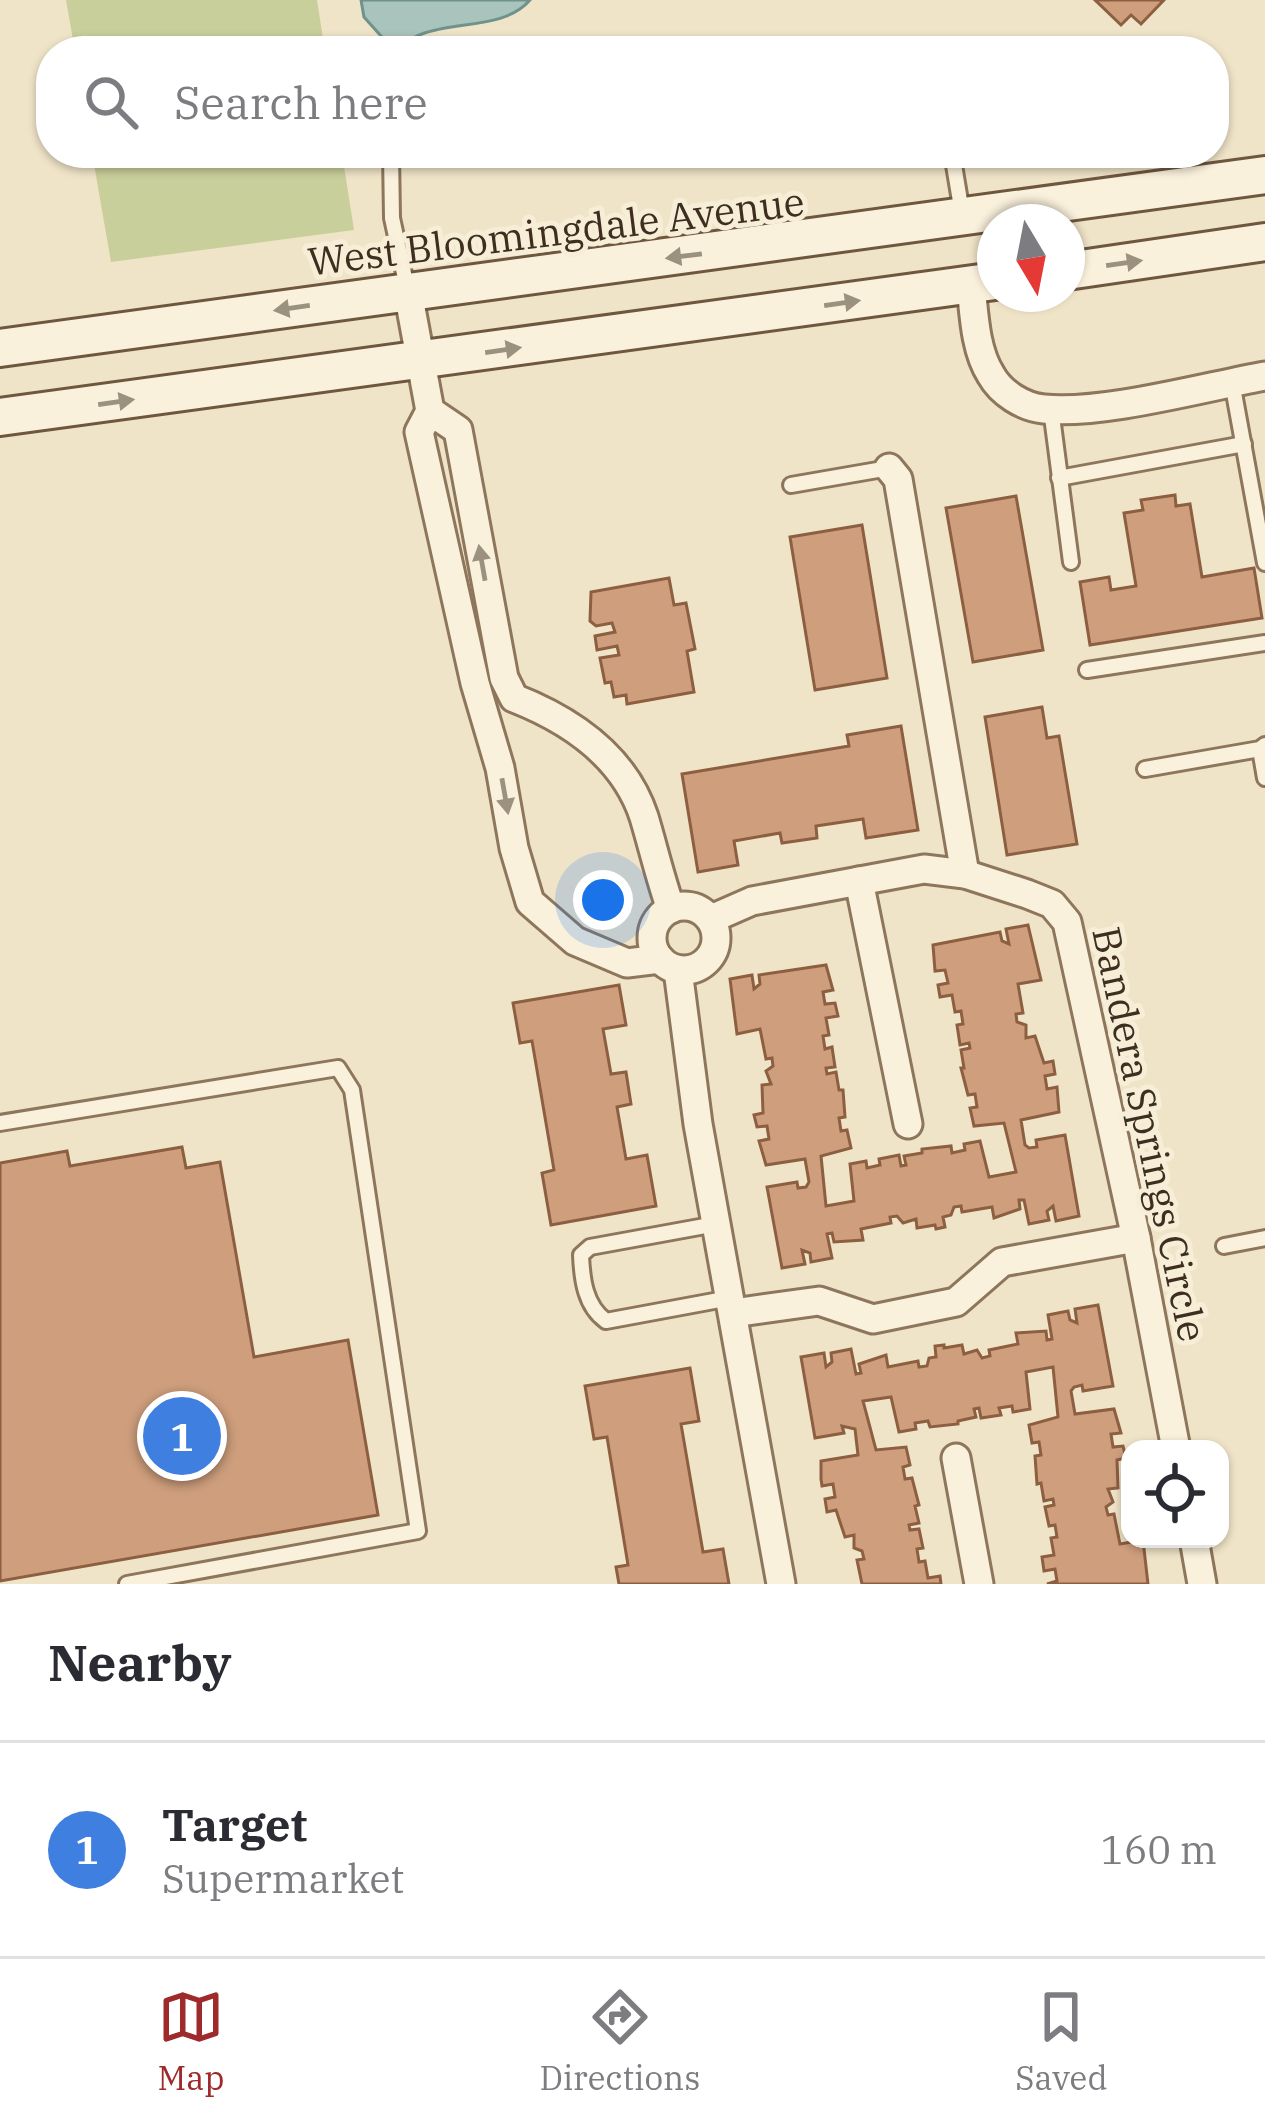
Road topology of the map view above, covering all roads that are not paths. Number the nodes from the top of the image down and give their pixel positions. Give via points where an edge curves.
1 (391, 168) edge
2 (954, 168) edge
3 (1265, 176) edge
4 (963, 219) junction
5 (1265, 242) edge
6 (1085, 268) edge
7 (977, 284) edge
8 (408, 292) junction
9 (980, 312) edge
10 (0, 348) edge
11 (421, 361) junction
12 (1265, 376) edge
13 (1232, 382) junction
14 (1051, 409) junction
15 (430, 411) junction
16 (0, 417) edge
17 (1244, 444) junction
18 (889, 468) joint
19 (1059, 478) junction
20 (790, 485) dead end
21 (1071, 562) dead end
22 (1265, 563) edge
23 (1265, 643) edge
24 (1087, 670) dead end
25 (1263, 747) edge
26 (1145, 769) dead end
27 (1265, 778) edge
28 (965, 874) junction
29 (859, 881) junction
30 (671, 908) junction
31 (711, 920) junction
32 (669, 965) junction
33 (0, 1123) edge
34 (908, 1124) dead end
35 (716, 1224) junction
36 (1136, 1238) junction
37 (1265, 1238) edge
38 (1223, 1246) dead end
39 (731, 1306) junction
40 (1175, 1440) edge
41 (956, 1458) dead end
42 (1196, 1548) edge
43 (127, 1584) edge
44 (781, 1584) edge
45 (979, 1584) edge
46 (1202, 1584) edge

1 - 8 lane
2 - 4 lane
3 - 4 main road, West Bloomingdale Avenue
4 -> 8 main road, West Bloomingdale Avenue
6 -> 5 main road
11 -> 7 main road
8 -> 10 main road, West Bloomingdale Avenue
8 - 11 street
9 - 14 street via 989,374 1021,402
11 - 15 street
16 -> 11 main road
12 - 13 street
13 - 14 street
13 - 17 lane
14 - 19 lane
30 -> 15 street via 643,813 616,764 544,710 514,698 504,678 458,430
15 -> 32 street via 419,431 530,902 575,941 627,963
17 - 19 lane
17 - 22 lane
18 - 20 lane
18 - 28 street via 898,479
19 - 21 lane
23 - 24 lane
25 - 26 lane
25 - 27 lane
28 - 29 street, Bandera Springs Circle via 924,869
28 - 36 street, Bandera Springs Circle via 1052,904 1067,922
29 - 31 street, Bandera Springs Circle via 752,901
29 - 34 street
30 - 31 street via 694,907
30 - 32 street via 652,940
31 - 32 street via 714,951 699,967
32 - 35 street
33 - 43 lane via 338,1068 352,1090 418,1531
35 - 39 street
35 - 39 lane via 590,1247 581,1255 582,1273 590,1305 606,1321
36 - 39 street via 1002,1262 956,1302 873,1319 819,1300
36 - 40 street, Bandera Springs Circle
37 - 38 lane
39 - 44 street
41 - 45 street
42 - 46 street

